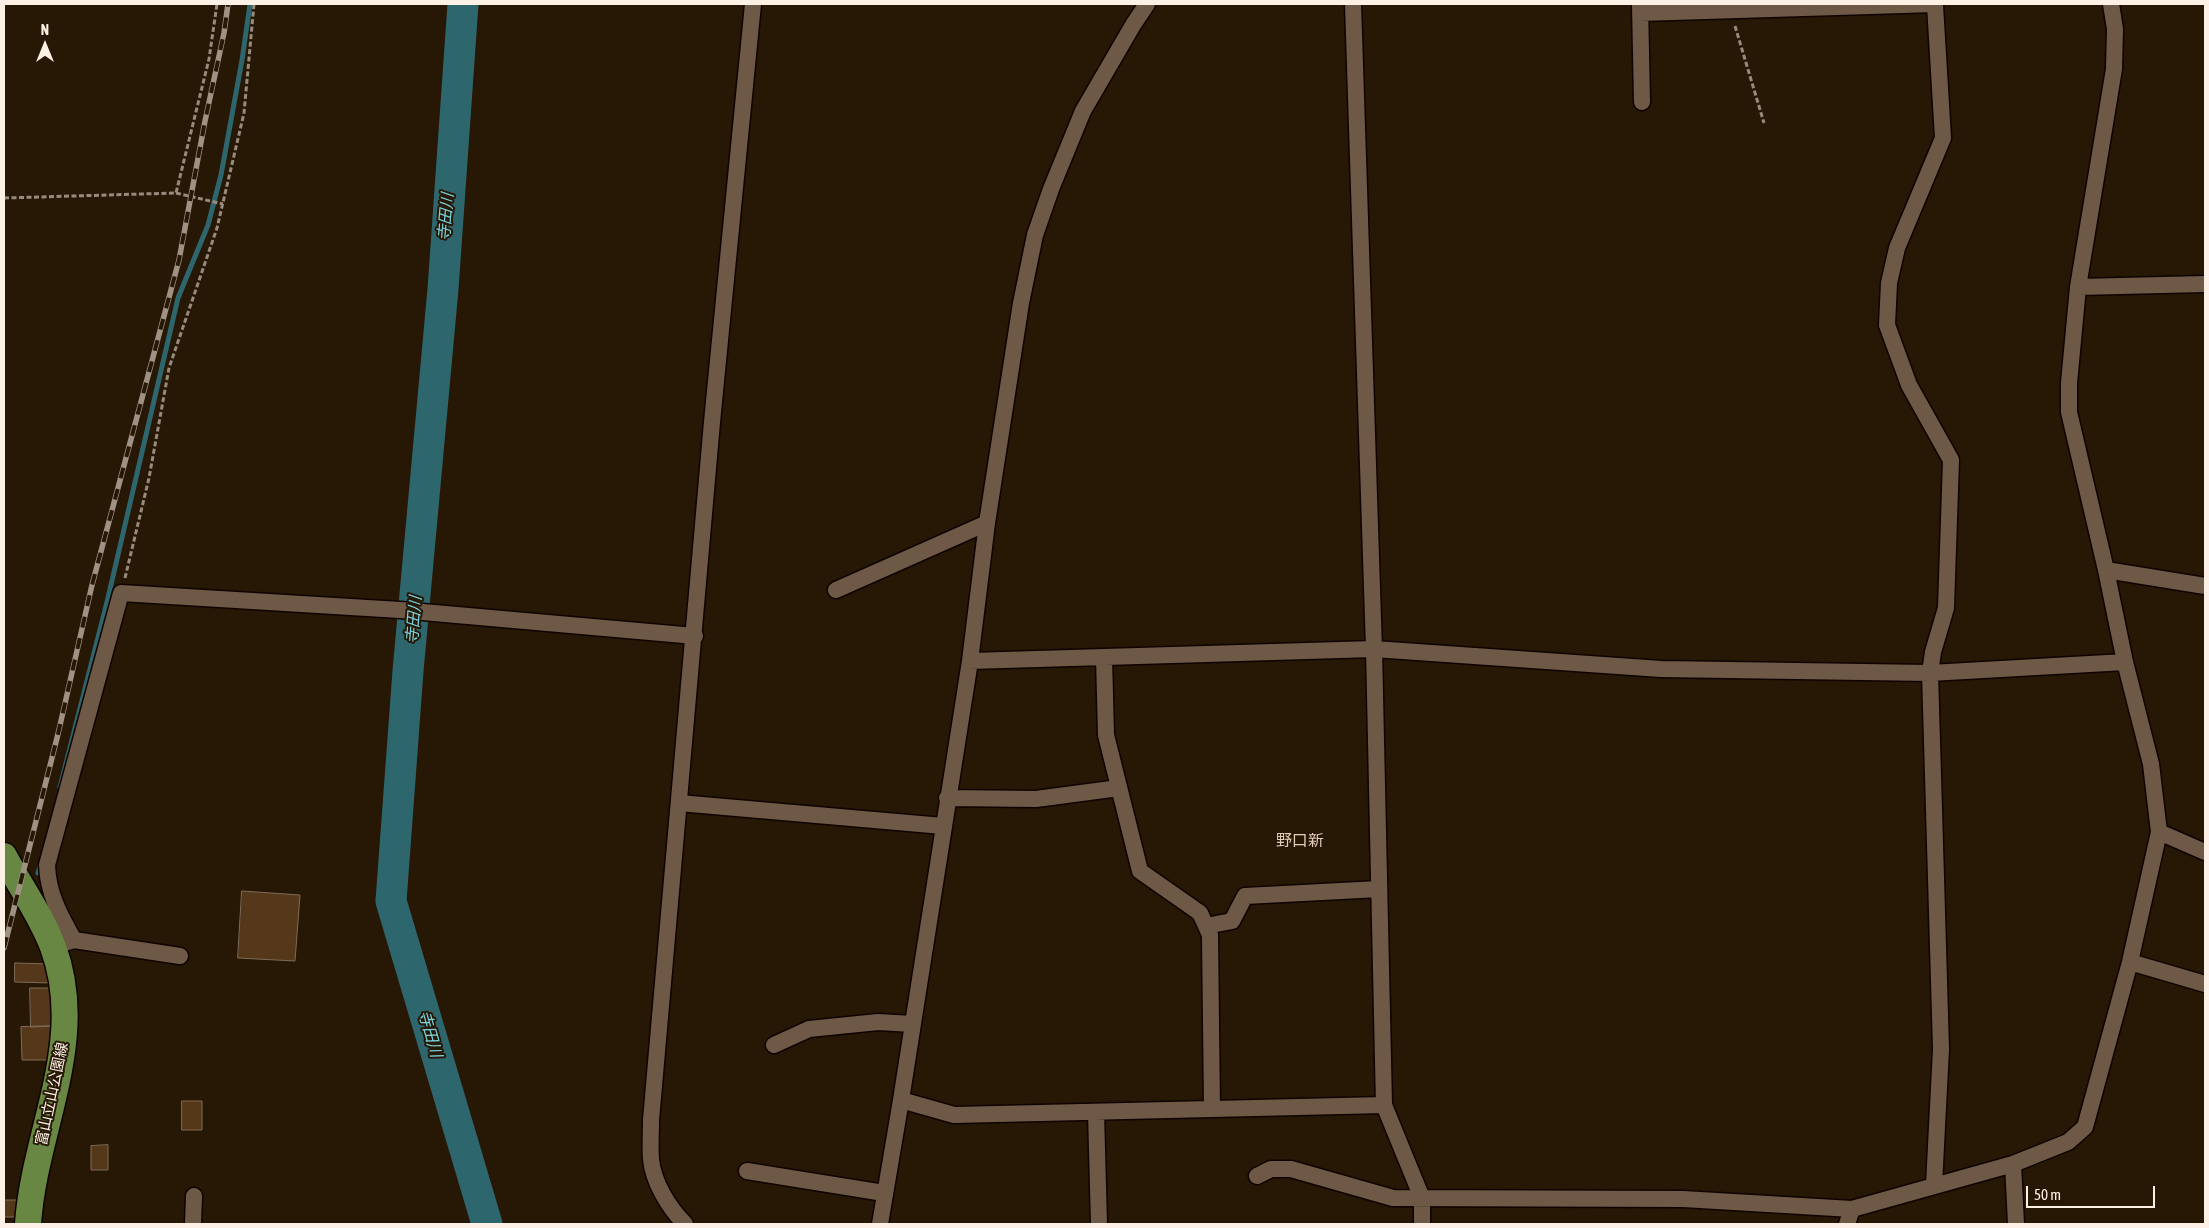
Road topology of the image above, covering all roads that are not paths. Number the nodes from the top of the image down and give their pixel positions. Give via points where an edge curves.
1 (753, 4) edge
2 (1147, 4) edge
3 (1353, 4) edge
4 (1935, 4) edge
5 (2112, 4) edge
6 (1640, 8) edge
7 (1642, 102) dead end
8 (2205, 284) edge
9 (2078, 287) junction
10 (987, 524) junction
11 (2106, 570) junction
12 (2205, 586) edge
13 (836, 590) dead end
14 (695, 636) junction
15 (1374, 648) junction
16 (1104, 657) junction
17 (970, 661) junction
18 (2125, 662) junction
19 (1930, 673) junction
20 (1119, 788) junction
21 (947, 798) junction
22 (679, 803) junction
23 (943, 826) junction
24 (2159, 832) junction
25 (2205, 852) edge
26 (4, 856) edge
27 (11, 881) edge
28 (1379, 889) junction
29 (1206, 926) junction
30 (64, 943) junction
31 (180, 956) dead end
32 (2130, 962) junction
33 (2205, 984) edge
34 (913, 1024) junction
35 (774, 1045) dead end
36 (901, 1100) junction
37 (1384, 1105) junction
38 (1212, 1108) junction
39 (1096, 1112) junction
40 (2013, 1164) junction
41 (747, 1171) dead end
42 (1257, 1176) dead end
43 (1934, 1185) junction
44 (884, 1193) junction
45 (194, 1196) dead end
46 (1422, 1198) junction
47 (1850, 1217) edge
48 (28, 1224) edge
49 (193, 1224) edge
50 (685, 1224) edge
51 (880, 1224) edge
52 (1099, 1224) edge
53 (1422, 1224) edge
54 (2016, 1224) edge

1 - 14 street via 712,422
2 - 10 street via 1083,111 1035,235 1021,303
3 - 15 street
4 - 6 street via 1731,11
4 - 19 street via 1944,138 1897,248 1889,283 1886,326 1909,385 1951,460 1946,608
5 - 9 street via 2114,69
6 - 7 street
8 - 9 street
9 - 11 street via 2069,412
10 - 13 street
10 - 17 street
11 - 12 street
11 - 18 street
14 - 22 street
14 - 30 street via 400,610 121,593 47,865 48,884
15 - 16 street
15 - 19 street via 1661,669
15 - 28 street
16 - 17 street
16 - 20 street via 1106,735
17 - 21 street
18 - 19 street
18 - 24 street via 2151,764
19 - 43 street via 1941,1049
20 - 21 street via 1036,799
20 - 29 street via 1140,871 1200,913
21 - 23 street
22 - 23 street
22 - 50 street via 652,1110 651,1159 654,1175 675,1214
23 - 34 street
24 - 25 street
24 - 32 street
26 - 27 main road, 富山立山公園線
27 - 30 main road, 富山立山公園線
28 - 29 street via 1245,896 1232,921
28 - 37 street
29 - 38 street via 1210,935
30 - 31 street
30 - 48 main road, 富山立山公園線 via 65,1041 36,1169
32 - 33 street
32 - 40 street via 2085,1127 2068,1142
34 - 35 street via 878,1022 809,1029
34 - 36 street
36 - 39 street via 954,1115
36 - 44 street
37 - 38 street
37 - 46 street
38 - 39 street
39 - 52 street
40 - 43 street
40 - 54 street
41 - 44 street
42 - 46 street via 1271,1169 1291,1169 1393,1198
43 - 47 street
44 - 51 street
45 - 49 street
46 - 47 street via 1683,1200
46 - 53 street

